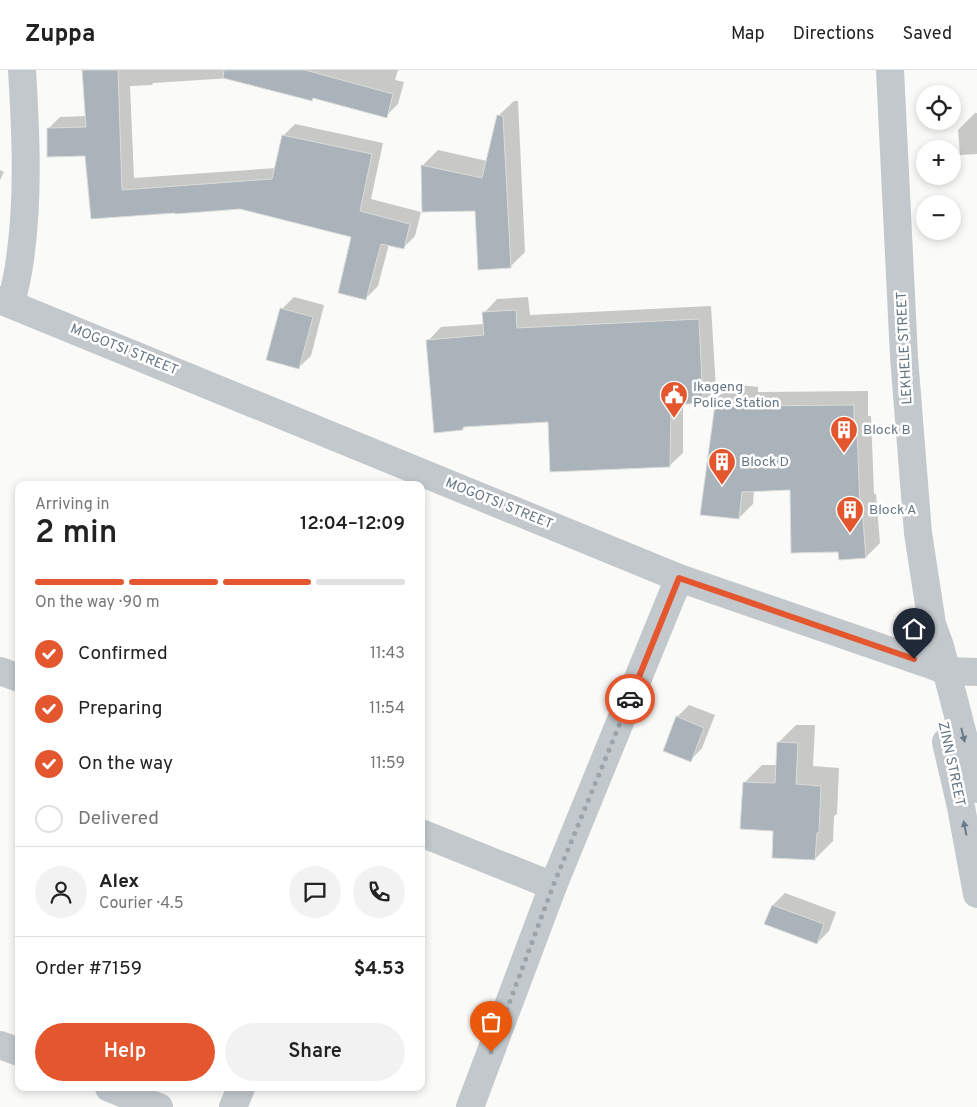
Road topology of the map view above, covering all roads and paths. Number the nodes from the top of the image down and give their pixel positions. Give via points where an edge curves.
1 (22, 70) edge
2 (890, 70) edge
3 (5, 302) edge
4 (679, 578) junction
5 (939, 668) junction
6 (0, 671) edge
7 (977, 672) edge
8 (15, 677) edge
9 (977, 789) edge
10 (425, 835) edge
11 (553, 886) junction
12 (977, 894) edge
13 (0, 1045) edge
14 (15, 1051) edge
15 (117, 1091) edge
16 (240, 1091) edge
17 (159, 1107) edge
18 (233, 1107) edge
19 (470, 1107) edge

1 - 3 street via 26,129 24,222 19,267
2 - 5 street, LEKHELE STREET via 904,357 917,524 932,624 930,645
3 - 4 street, MOGOTSI STREET
4 - 5 street, MOGOTSI STREET
4 - 11 street
5 - 7 street, MOGOTSI STREET
5 -> 9 street, ZINN STREET
12 -> 5 street, ZINN STREET via 942,721
6 - 8 street
10 - 11 street
11 - 19 street
13 - 14 street
15 - 17 street
16 - 18 street

